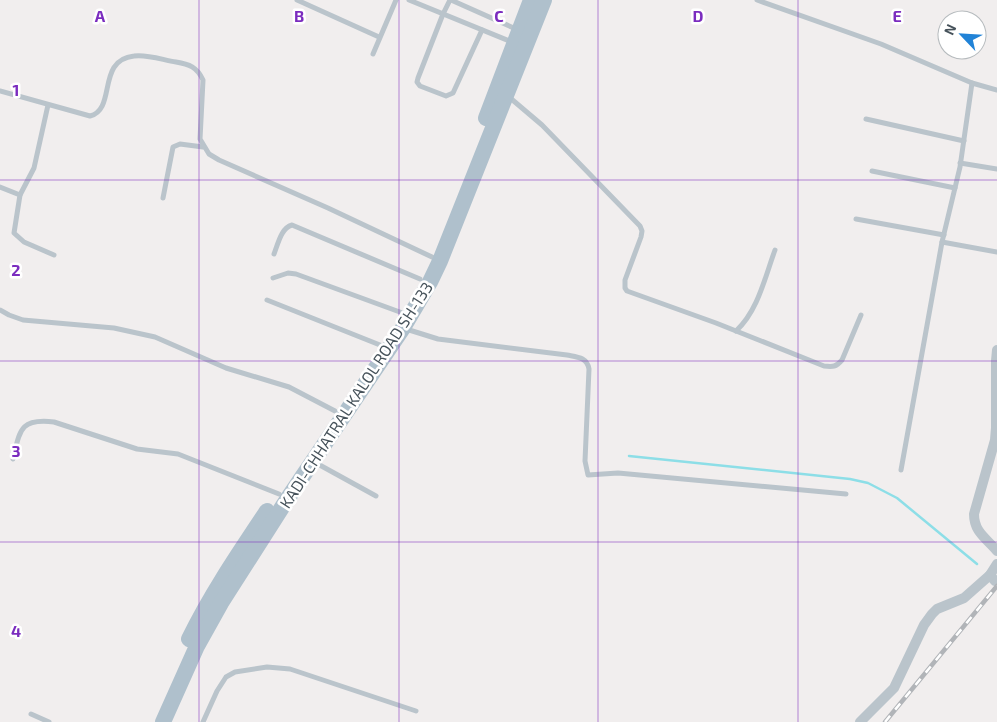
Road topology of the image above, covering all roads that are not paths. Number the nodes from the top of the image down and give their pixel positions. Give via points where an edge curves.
1 (297, 0) edge
2 (396, 0) edge
3 (409, 0) edge
4 (450, 0) edge
5 (531, 0) edge
6 (544, 0) edge
7 (757, 0) edge
8 (443, 14) junction
9 (482, 30) junction
10 (380, 37) junction
11 (517, 37) junction
12 (373, 54) dead end
13 (972, 83) junction
14 (997, 90) edge
15 (0, 91) edge
16 (507, 96) junction
17 (48, 105) junction
18 (866, 119) dead end
19 (964, 141) junction
20 (203, 147) junction
21 (960, 163) junction
22 (997, 169) edge
23 (872, 171) dead end
24 (0, 187) edge
25 (955, 188) junction
26 (20, 195) junction
27 (163, 198) dead end
28 (856, 219) dead end
29 (944, 235) junction
30 (942, 242) junction
31 (775, 250) dead end
32 (997, 252) edge
33 (274, 254) dead end
34 (54, 255) dead end
35 (432, 257) junction
36 (273, 278) dead end
37 (420, 279) junction
38 (267, 300) dead end
39 (0, 310) edge
40 (861, 314) dead end
41 (405, 319) junction
42 (736, 331) junction
43 (380, 345) junction
44 (997, 350) edge
45 (335, 411) junction
46 (13, 459) dead end
47 (313, 461) junction
48 (900, 470) dead end
49 (279, 494) junction
50 (846, 494) dead end
51 (376, 496) dead end
52 (997, 550) edge
53 (997, 564) edge
54 (416, 712) dead end
55 (31, 714) dead end
56 (50, 722) edge
57 (154, 722) edge
58 (163, 722) edge
59 (203, 722) edge
60 (860, 722) edge

1 - 10 lane
2 - 10 lane
3 - 8 lane
4 - 8 lane
4 - 11 lane
5 - 11 main road, KADI-CHHATRAL KALOL ROAD SH-133
6 - 16 main road, KADI-CHHATRAL KALOL ROAD SH-133
7 - 13 lane via 881,44
8 - 9 lane
8 - 9 lane via 418,78 420,86 446,96 453,93
9 - 11 lane
10 - 12 lane
11 - 35 main road, KADI-CHHATRAL KALOL ROAD SH-133
13 - 14 lane
13 - 19 lane
15 - 17 lane
16 - 41 main road, KADI-CHHATRAL KALOL ROAD SH-133 via 440,261
16 - 42 lane via 542,125 640,226 641,237 625,280 627,291
17 - 20 lane via 82,115 95,115 103,105 113,68 127,57 136,55 186,64 194,67 203,80 200,138
17 - 26 lane via 34,168
18 - 19 lane
19 - 21 lane
20 - 27 lane via 180,144 173,147
20 - 35 lane via 218,160
21 - 22 lane
21 - 25 lane
23 - 25 lane
24 - 26 lane
25 - 29 lane
26 - 34 lane via 14,233 24,242
28 - 29 lane
29 - 30 lane
30 - 32 lane
30 - 48 lane
31 - 42 lane via 750,314
33 - 37 lane via 283,231 292,225
35 - 37 main road, KADI-CHHATRAL KALOL ROAD SH-133
36 - 41 lane via 288,272 296,274
37 - 41 main road, KADI-CHHATRAL KALOL ROAD SH-133
38 - 43 lane
39 - 45 lane via 28,321 114,328 155,337 226,368 289,387
40 - 42 lane via 842,360 833,367
41 - 43 main road, KADI-CHHATRAL KALOL ROAD SH-133
41 - 47 main road, KADI-CHHATRAL KALOL ROAD SH-133
41 - 50 lane via 438,339 584,359 589,369 585,461 588,475 618,473
43 - 45 main road, KADI-CHHATRAL KALOL ROAD SH-133
44 - 52 street via 995,440 974,514 977,530
45 - 49 main road, KADI-CHHATRAL KALOL ROAD SH-133
46 - 49 lane via 23,428 30,422 54,422 137,449 178,454
47 - 51 lane
47 - 58 main road, KADI-CHHATRAL KALOL ROAD SH-133 via 221,603 197,646
49 - 57 main road, KADI-CHHATRAL KALOL ROAD SH-133 via 203,611
53 - 60 street via 992,578 964,598 932,614 894,688
54 - 59 lane via 290,669 267,667 235,672 226,678
55 - 56 lane

